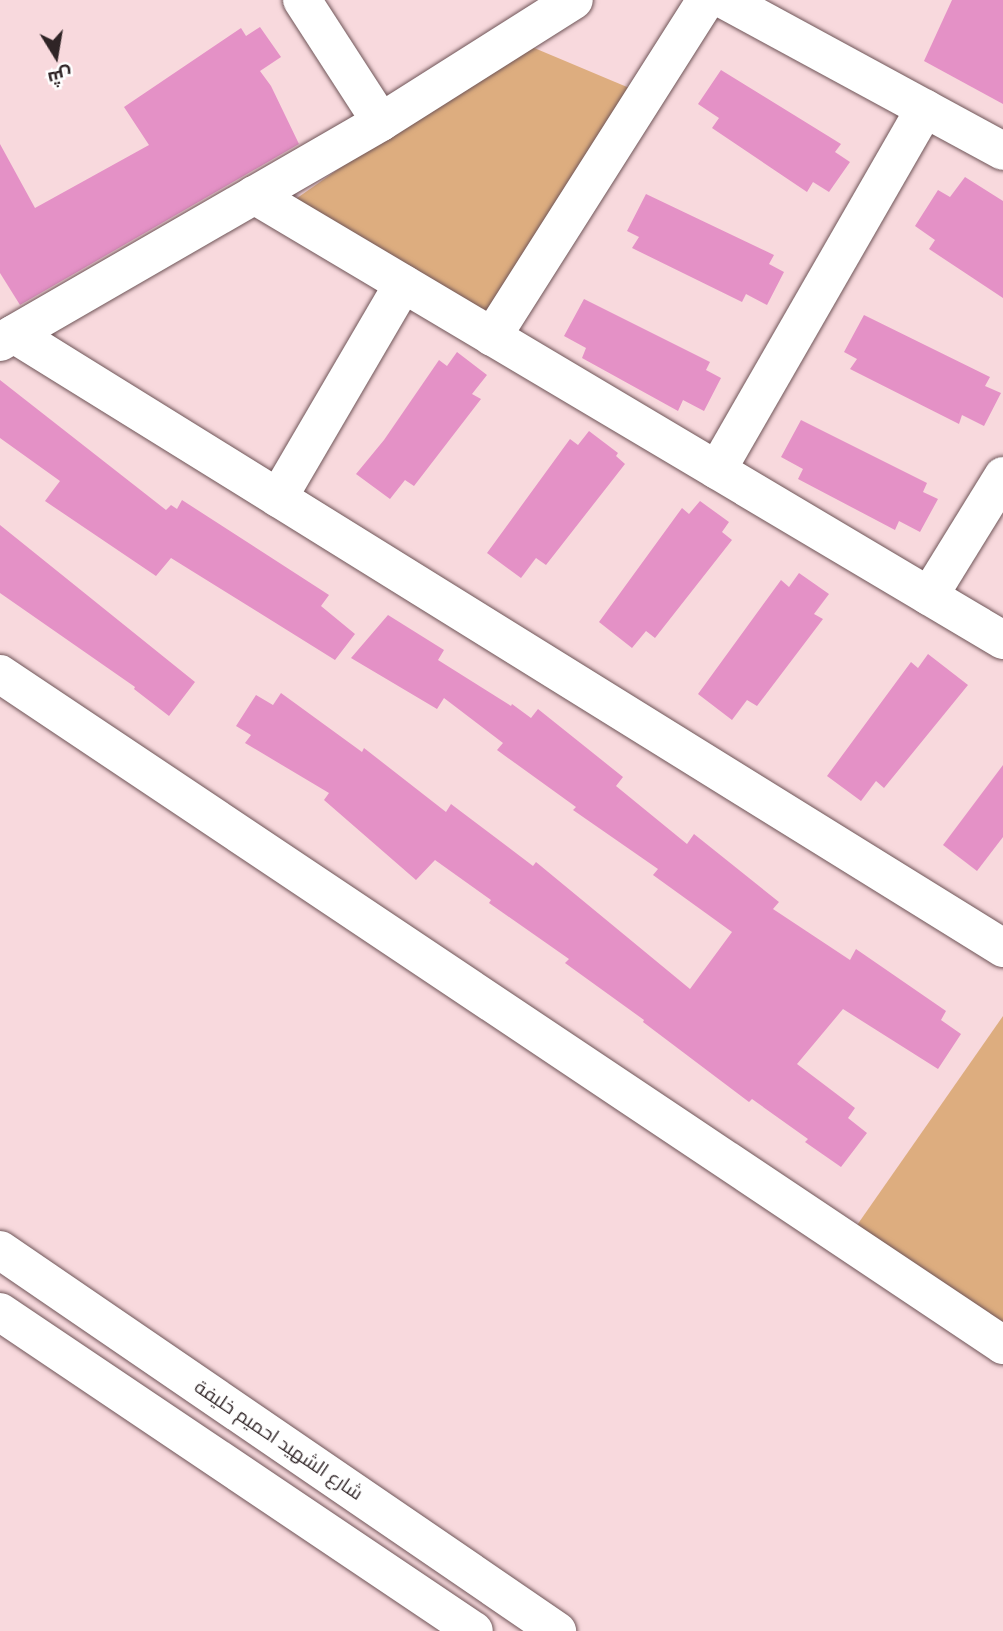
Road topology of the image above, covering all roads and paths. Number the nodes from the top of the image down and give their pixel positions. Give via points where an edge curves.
1 (302, 0) edge
2 (574, 0) edge
3 (706, 0) edge
4 (725, 0) edge
5 (925, 109) junction
6 (381, 122) junction
7 (1003, 151) edge
8 (254, 195) junction
9 (403, 284) junction
10 (492, 337) junction
11 (7, 338) edge
12 (717, 470) junction
13 (1003, 477) edge
14 (278, 498) junction
15 (929, 596) junction
16 (1003, 640) edge
17 (0, 674) edge
18 (1003, 948) edge
19 (0, 1250) edge
20 (0, 1312) edge
21 (1003, 1345) edge
22 (474, 1631) edge
23 (557, 1631) edge

1 - 6 street
2 - 6 street
3 - 10 street
4 - 5 street
5 - 7 street
5 - 12 street
6 - 8 street
8 - 9 street
8 - 11 street
9 - 10 street
9 - 14 street
10 - 12 street
11 - 14 street
12 - 15 street
13 - 15 street
14 - 18 street
15 - 16 street
17 - 21 street
19 - 23 street, شارع الشهيد احميم خليفة
20 - 22 street

